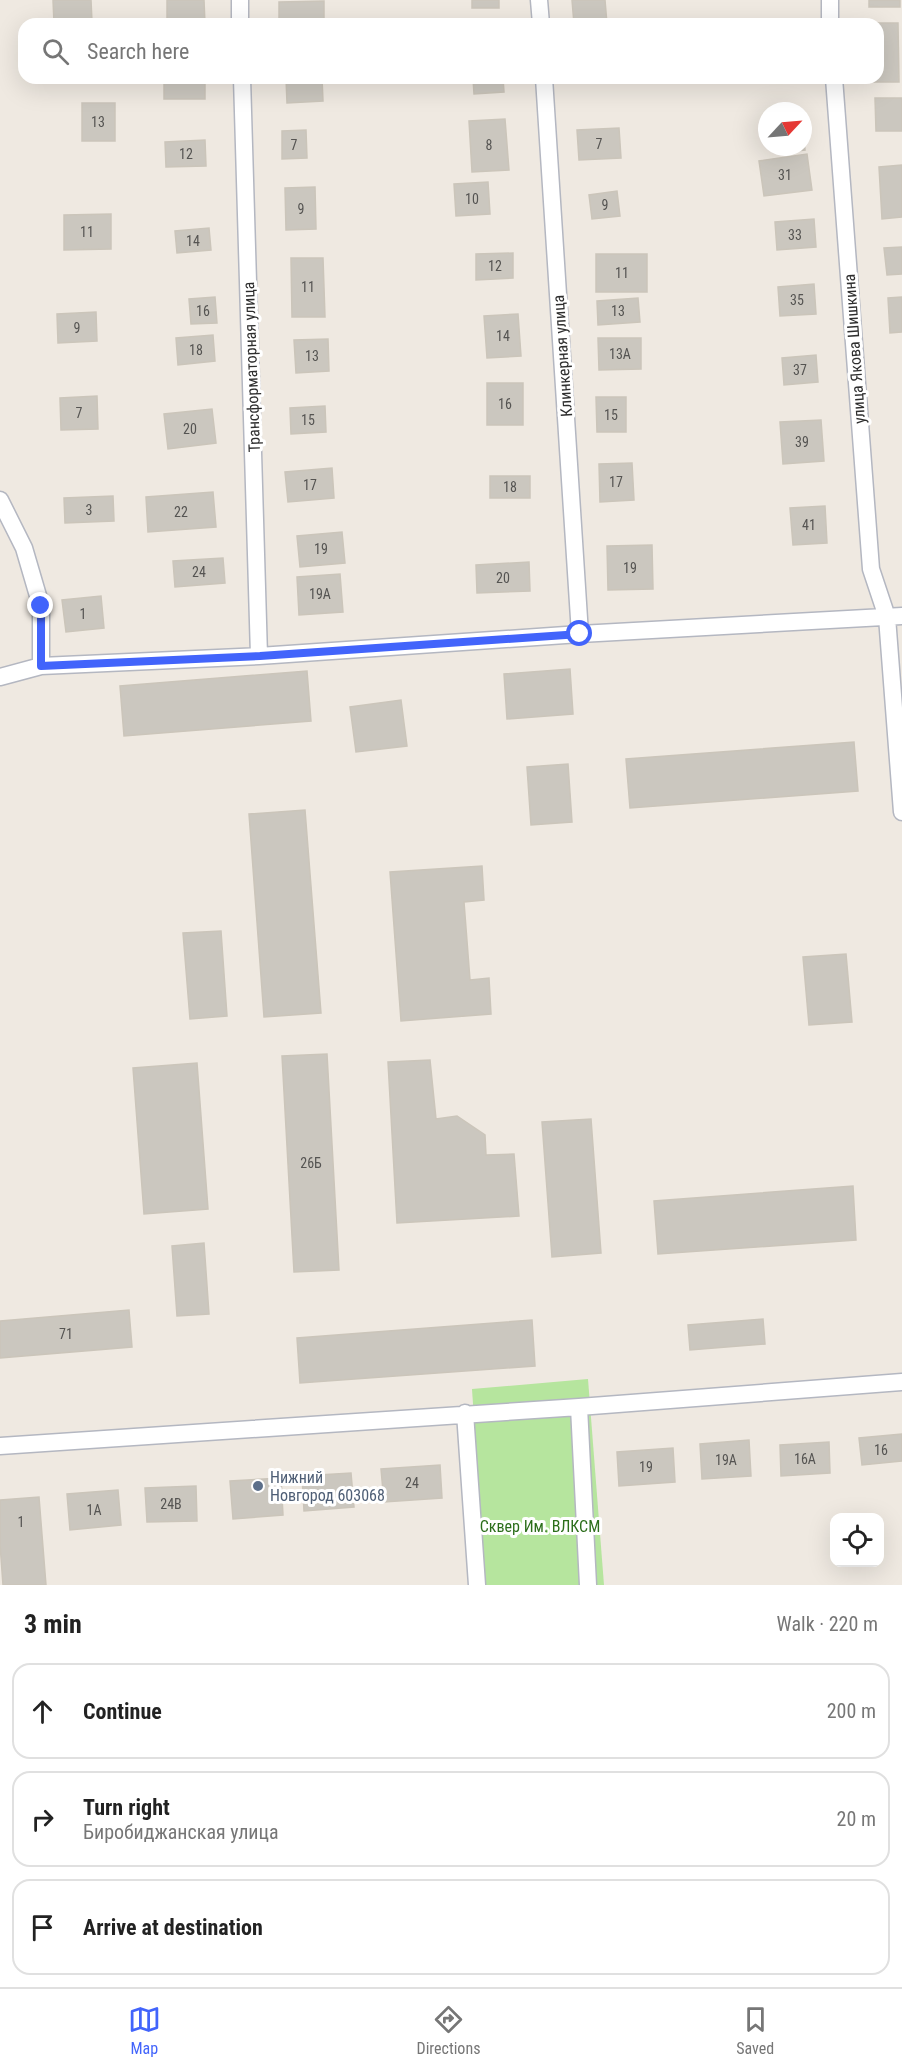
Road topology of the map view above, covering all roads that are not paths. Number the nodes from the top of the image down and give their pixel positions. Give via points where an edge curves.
1 (240, 0) edge
2 (539, 0) edge
3 (830, 0) edge
4 (240, 18) edge
5 (540, 18) edge
6 (830, 18) edge
7 (242, 84) edge
8 (544, 84) edge
9 (834, 84) edge
10 (0, 500) edge
11 (894, 616) edge
12 (580, 634) junction
13 (260, 656) junction
14 (41, 666) junction
15 (0, 677) edge
16 (902, 812) edge
17 (902, 1382) edge
18 (579, 1407) junction
19 (465, 1413) junction
20 (0, 1446) edge
21 (477, 1585) edge
22 (588, 1585) edge

1 - 4 street
2 - 5 street
3 - 6 street
7 - 13 street, Трансформаторная улица
8 - 12 street, Клинкерная улица
9 - 11 street, улица Якова Шишкина via 871,569
10 - 14 street via 24,548 41,606
11 - 12 street
11 - 16 street, улица Якова Шишкина
12 - 13 street
13 - 14 street
14 - 15 street
17 - 18 street
18 - 19 street
18 - 22 street
19 - 20 street
19 - 21 street

